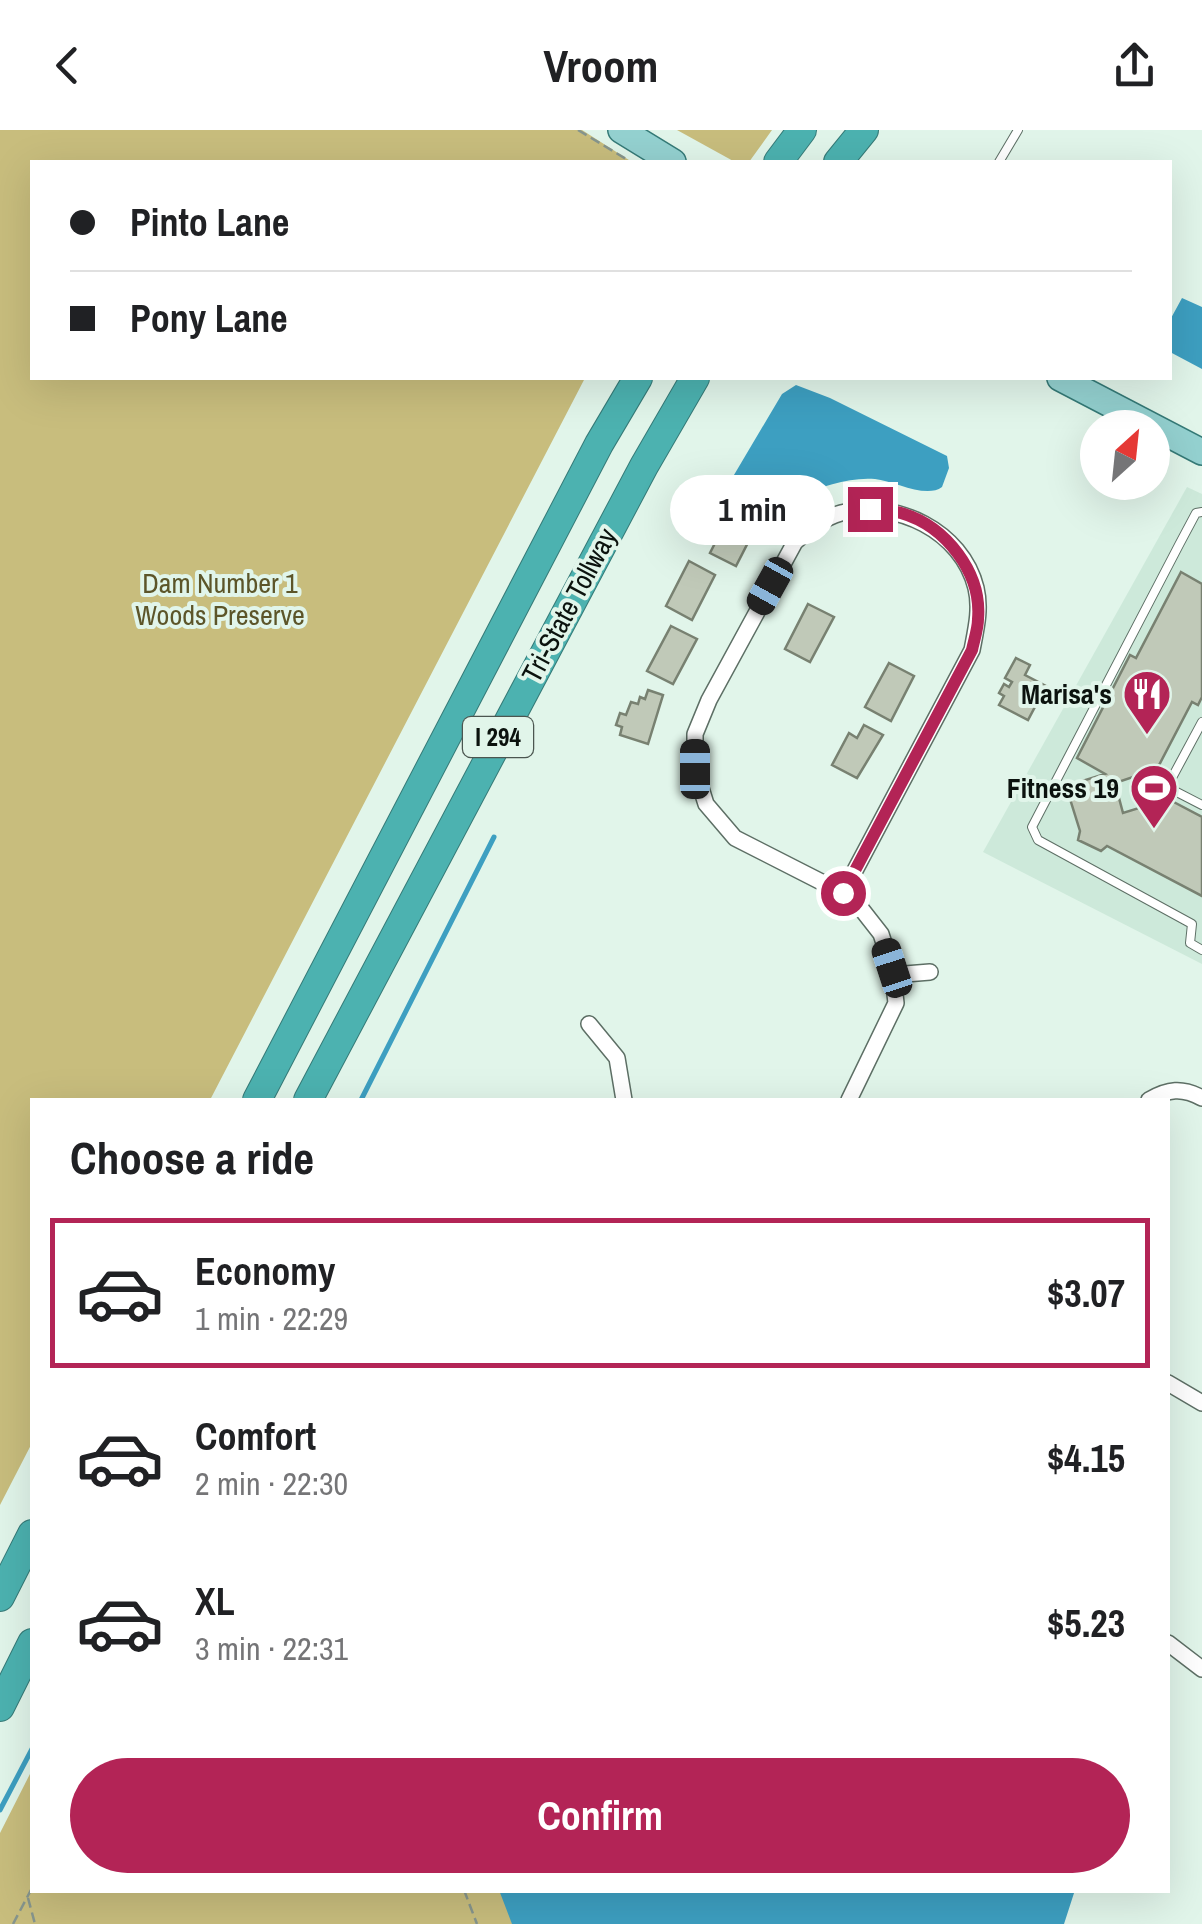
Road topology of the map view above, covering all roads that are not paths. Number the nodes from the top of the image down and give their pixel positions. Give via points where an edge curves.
1 (621, 130) edge
2 (802, 130) edge
3 (864, 130) edge
4 (1018, 130) edge
5 (670, 160) edge
6 (780, 160) edge
7 (840, 160) edge
8 (999, 160) edge
9 (637, 380) edge
10 (694, 380) edge
11 (1064, 380) edge
12 (1202, 452) edge
13 (1202, 512) edge
14 (1202, 722) edge
15 (1202, 805) edge
16 (843, 893) junction
17 (1202, 950) edge
18 (930, 972) dead end
19 (893, 976) junction
20 (588, 1024) dead end
21 (1155, 1074) dead end
22 (1155, 1096) edge
23 (259, 1098) edge
24 (309, 1098) edge
25 (624, 1098) edge
26 (849, 1098) edge
27 (1202, 1098) edge
28 (1170, 1384) edge
29 (1202, 1403) edge
30 (30, 1538) edge
31 (0, 1597) edge
32 (1170, 1645) edge
33 (30, 1647) edge
34 (1202, 1670) edge
35 (0, 1707) edge

1 - 5 main road
2 - 6 highway
3 - 7 highway
4 - 8 lane
9 - 23 highway, Tri-State Tollway / I 294
10 - 24 highway, Tri-State Tollway / I 294
11 - 12 main road
13 - 17 lane via 1032,828 1038,840 1192,924 1190,943
14 - 15 lane via 1167,787
16 - 16 street via 972,650 978,619 976,588 960,554 935,530 902,513 870,509 839,514 795,542 695,734 695,769 706,804 735,838
16 - 19 street via 881,934
18 - 19 street
19 - 26 street via 896,1004
20 - 25 street via 617,1058
21 - 22 street
22 - 27 street via 1178,1089
28 - 29 street
30 - 31 highway
32 - 34 street
33 - 35 highway

